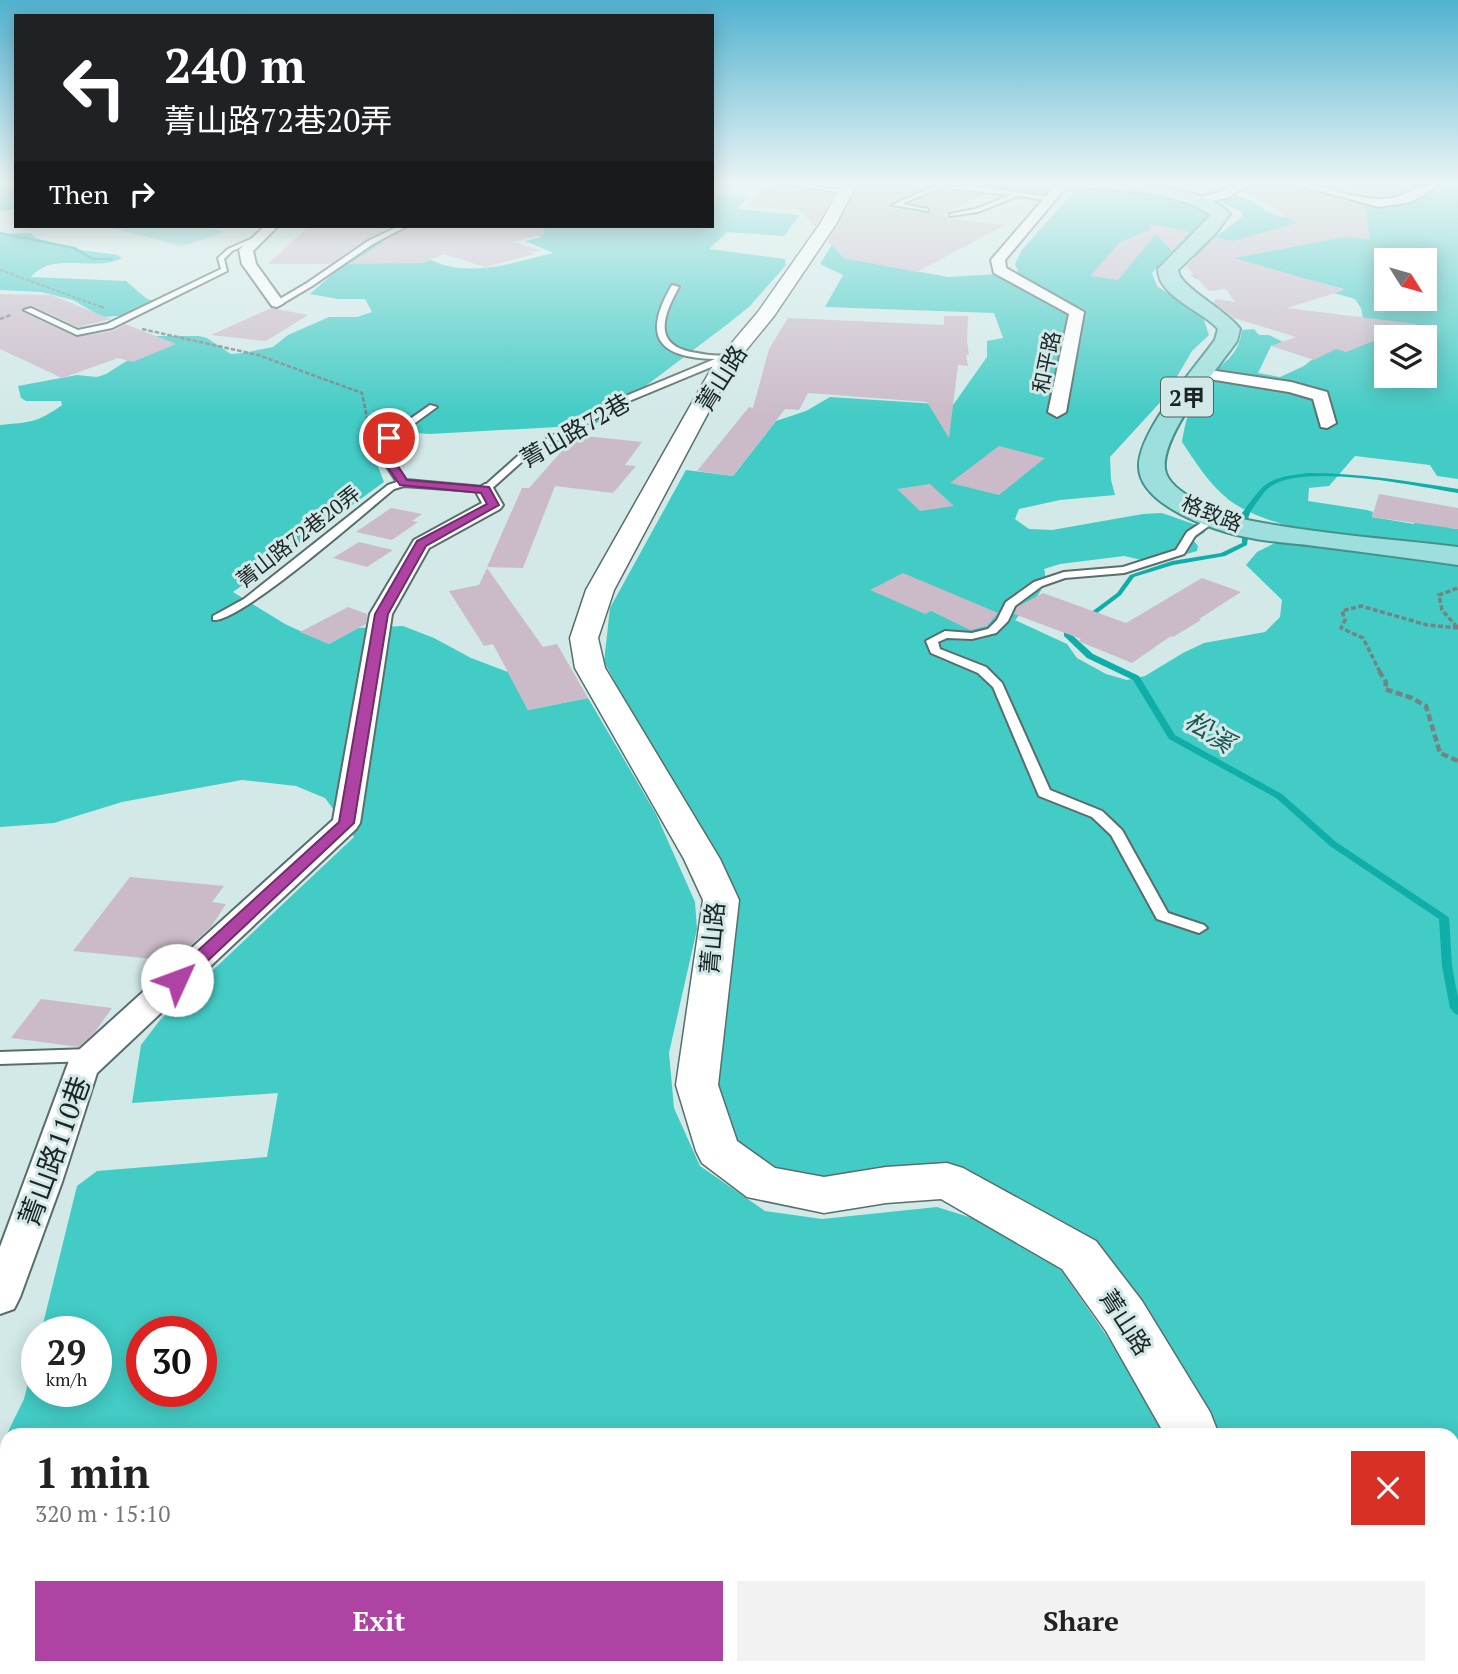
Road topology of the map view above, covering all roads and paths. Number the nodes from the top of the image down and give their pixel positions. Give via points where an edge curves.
1 (219, 259) edge
2 (248, 259) edge
3 (346, 259) edge
4 (804, 259) edge
5 (999, 259) edge
6 (1175, 259) edge
7 (0, 270) edge
8 (675, 287) dead end
9 (278, 303) joint
10 (28, 310) dead end
11 (121, 319) junction
12 (730, 356) junction
13 (1203, 374) junction
14 (433, 407) dead end
15 (1057, 412) dead end
16 (1327, 423) dead end
17 (362, 434) dead end
18 (404, 483) junction
19 (485, 490) junction
20 (1213, 518) junction
21 (1458, 556) edge
22 (1458, 587) edge
23 (217, 618) dead end
24 (1458, 628) edge
25 (1458, 761) edge
26 (1199, 928) dead end
27 (93, 1055) junction
28 (0, 1058) edge
29 (0, 1297) edge
30 (1190, 1428) edge

1 - 11 lane via 225,270
2 - 9 street
3 - 9 lane
4 - 12 street, 菁山路
5 - 15 street, 和平路 via 999,270 1077,312
6 - 13 main road, 格致路 / 2甲 via 1168,276 1182,294 1212,312 1229,330
7 - 11 path
8 - 12 lane via 660,314 661,338 687,354
10 - 11 lane via 77,333
11 - 17 path via 153,333 258,355 362,393 367,418
12 - 19 lane, 菁山路72巷 via 619,402 523,456
12 - 30 street, 菁山路 via 600,590 584,638 590,668 702,859 721,900 697,1085 718,1151 763,1184 824,1195 947,1181 1079,1255 1124,1316
13 - 16 street via 1321,396
13 - 20 main road, 格致路 / 2甲 via 1161,433 1152,471 1180,503
14 - 18 lane via 389,438 386,445 383,453
18 - 19 lane
18 - 23 lane, 菁山路72巷20弄 via 391,487 248,601
19 - 27 street, 菁山路72巷 via 493,505 421,544 381,614 346,823
20 - 21 main road, 格致路 / 2甲 via 1259,530
20 - 26 lane via 1191,534 1180,552 1124,570 1064,575 1038,584 1010,604 992,631 972,636 945,634 932,641 935,651 982,670 998,686 1044,793 1097,814 1117,833 1163,916
22 - 24 path via 1438,600 1441,611
24 - 25 path via 1427,625 1361,606 1342,611 1345,620 1341,628 1363,638 1386,682 1385,689 1426,706 1440,753
27 - 28 lane, 菁山路110巷
27 - 29 street, 菁山路110巷 via 82,1067

